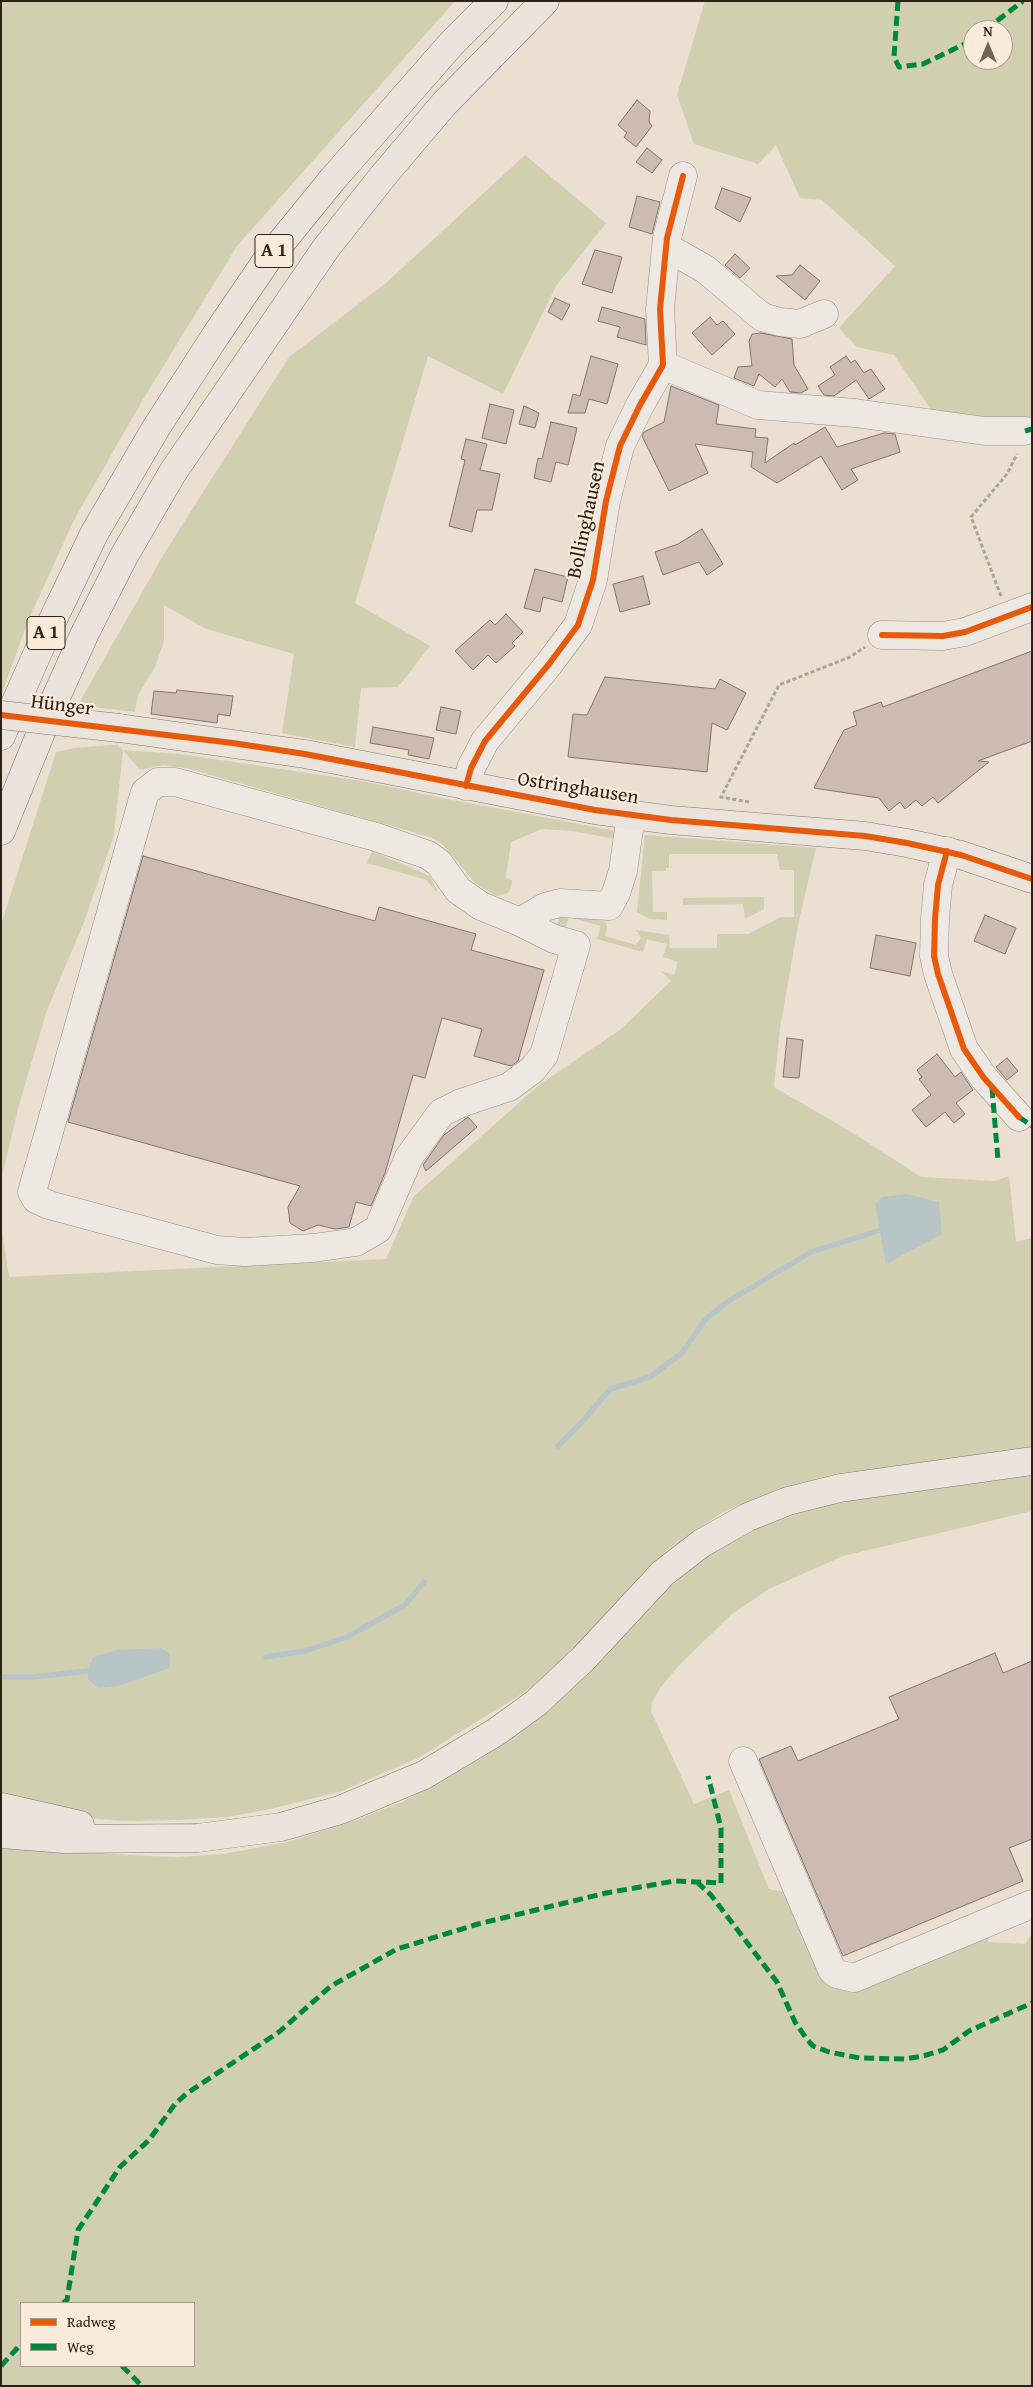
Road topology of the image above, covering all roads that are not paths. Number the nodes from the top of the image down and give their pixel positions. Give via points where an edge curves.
1 (494, 1) edge
2 (545, 1) edge
3 (683, 176) dead end
4 (666, 246) junction
5 (824, 314) dead end
6 (663, 366) junction
7 (1025, 431) road end
8 (1020, 611) edge
9 (882, 635) road end
10 (1, 715) edge
11 (119, 728) joint
12 (1, 736) edge
13 (466, 786) junction
14 (631, 815) junction
15 (1, 831) edge
16 (947, 851) junction
17 (1032, 879) edge
18 (520, 922) junction
19 (1019, 1117) dead end
20 (1032, 1461) edge
21 (743, 1761) dead end
22 (1, 1807) edge
23 (1, 1834) edge
24 (125, 1838) junction
25 (1032, 1904) edge

1 - 12 main road, A 1 via 445,50 338,173 267,260 216,334 156,428 96,532
2 - 15 main road, A 1 via 444,104 326,248 173,472 124,556 85,634 44,723
3 - 4 street
4 - 5 street via 705,269 762,317 800,324
4 - 6 street via 660,309
6 - 7 street via 758,405 855,413 984,431
6 - 13 street, Bollinghausen via 620,446 606,502 593,580 578,625 485,741 470,768
8 - 9 street via 965,632 943,636
10 - 11 main road, Hünger, bridge
11 - 13 main road, Ostringhausen via 305,754
13 - 14 main road, Ostringhausen
14 - 16 main road, Ostringhausen via 865,836
14 - 18 street via 623,871 609,906 560,903 545,907
16 - 17 main road, Ostringhausen
16 - 19 street via 938,885 936,911 934,956 938,974 964,1049 984,1078
18 - 18 street via 481,906 458,890 439,863 428,855 376,837 175,782 158,782 145,792 32,1192 36,1199 49,1205 217,1250 245,1252 356,1242 378,1229 409,1157 442,1113 509,1087 532,1070 544,1055 576,945 554,939
20 - 24 main road via 840,1488 788,1501 748,1517 702,1543 663,1573 583,1659 536,1703 451,1760 396,1788 332,1812 254,1832 179,1839
21 - 25 street via 832,1970 837,1974 854,1978
22 - 24 main road
23 - 24 main road via 65,1839

